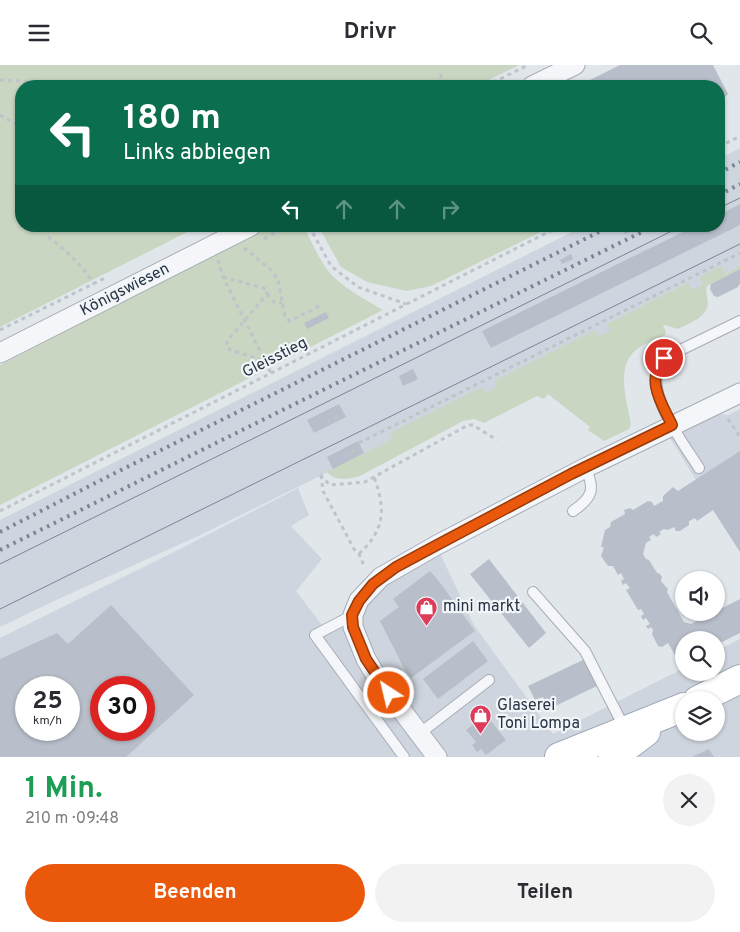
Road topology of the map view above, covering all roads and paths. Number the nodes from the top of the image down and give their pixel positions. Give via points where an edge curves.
1 (528, 65) edge
2 (575, 65) edge
3 (442, 73) dead end
4 (0, 80) edge
5 (440, 80) edge
6 (498, 80) edge
7 (544, 80) edge
8 (15, 81) edge
9 (0, 115) edge
10 (15, 124) edge
11 (740, 136) edge
12 (725, 144) edge
13 (240, 232) edge
14 (313, 232) edge
15 (548, 232) edge
16 (48, 237) dead end
17 (230, 237) junction
18 (740, 253) edge
19 (111, 275) dead end
20 (94, 284) junction
21 (267, 294) junction
22 (282, 303) junction
23 (321, 305) dead end
24 (407, 305) junction
25 (245, 319) junction
26 (740, 321) edge
27 (0, 330) edge
28 (0, 353) edge
29 (265, 361) junction
30 (271, 373) junction
31 (740, 393) edge
32 (344, 413) dead end
33 (728, 419) dead end
34 (326, 422) dead end
35 (672, 425) junction
36 (740, 437) edge
37 (497, 440) dead end
38 (359, 443) dead end
39 (361, 448) dead end
40 (345, 456) dead end
41 (585, 468) junction
42 (699, 468) dead end
43 (374, 477) junction
44 (0, 511) edge
45 (573, 511) dead end
46 (533, 592) dead end
47 (352, 615) junction
48 (740, 679) edge
49 (489, 680) dead end
50 (716, 691) edge
51 (675, 712) edge
52 (675, 713) edge
53 (626, 730) junction
54 (419, 734) junction
55 (404, 757) edge
56 (437, 757) edge
57 (559, 757) edge
58 (613, 757) edge

1 - 6 path
2 - 7 street
3 - 5 path
4 - 8 path
9 - 10 path
11 - 12 path
13 - 17 street, Königswiesen
14 - 24 path via 331,266 358,287
15 - 24 path, Gleisstieg
16 - 20 path via 83,267
17 - 22 path via 278,279
17 - 28 street, Königswiesen
18 - 38 path
19 - 20 path
20 - 27 path
21 - 22 path via 274,302
21 - 25 path
21 - 25 path via 267,289 223,277
22 - 23 path via 284,317 290,321
24 - 30 path, Gleisstieg
25 - 29 path
25 - 29 path via 226,346
26 - 35 lane via 671,354 658,364 657,395
29 - 30 path
30 - 44 path, Gleisstieg
31 - 35 street
32 - 34 path
33 - 36 path
35 - 41 street
35 - 42 lane
37 - 43 path via 468,425
39 - 40 path
41 - 45 lane via 592,482 591,493
41 - 47 street via 396,567 365,593
43 - 43 path via 355,484 330,485 320,475 323,491 359,554 371,542 382,510
46 - 53 lane via 585,651
47 - 54 street via 353,627 366,659
47 - 55 lane via 315,635
48 - 50 main road
49 - 54 lane
51 - 53 main road
52 - 58 main road
53 - 57 main road
54 - 56 street

